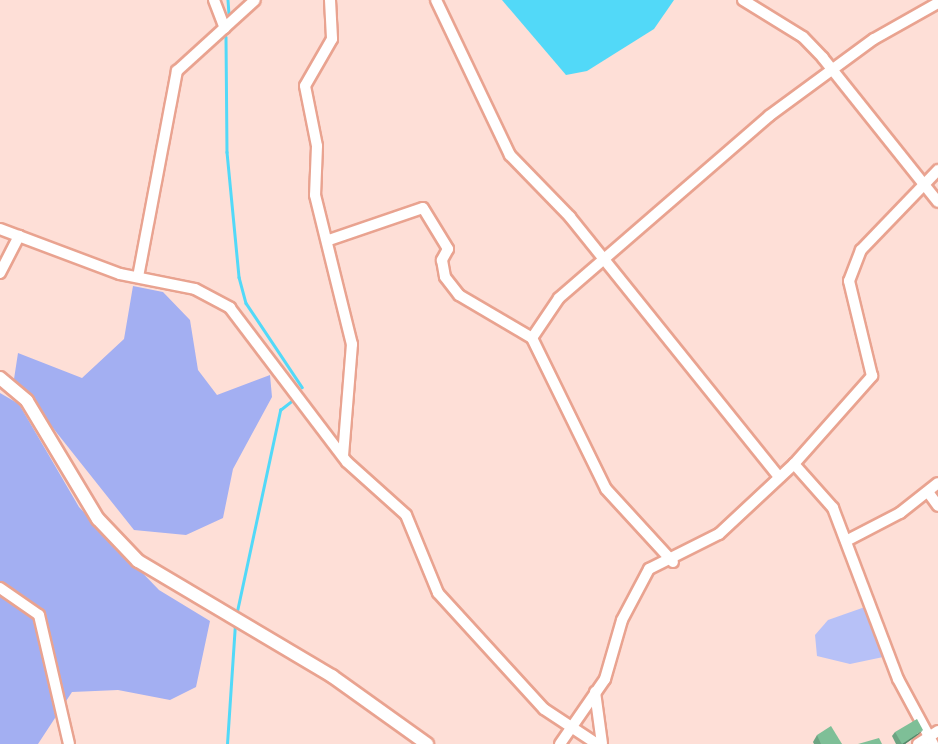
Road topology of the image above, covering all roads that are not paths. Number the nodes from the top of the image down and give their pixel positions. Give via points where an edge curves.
1 (214, 0) edge
2 (255, 0) edge
3 (330, 0) edge
4 (436, 0) edge
5 (743, 0) edge
6 (938, 3) edge
7 (225, 28) junction
8 (832, 68) junction
9 (938, 170) edge
10 (924, 184) junction
11 (938, 202) edge
12 (0, 229) edge
13 (19, 236) junction
14 (329, 240) junction
15 (603, 258) junction
16 (0, 273) edge
17 (138, 277) junction
18 (533, 338) junction
19 (0, 379) edge
20 (343, 456) junction
21 (794, 464) junction
22 (779, 477) junction
23 (938, 483) edge
24 (928, 492) junction
25 (938, 506) edge
26 (846, 541) junction
27 (673, 562) junction
28 (0, 588) edge
29 (595, 691) junction
30 (570, 730) junction
31 (938, 731) edge
32 (931, 741) edge
33 (69, 744) edge
34 (427, 744) edge
35 (561, 744) edge
36 (599, 744) edge
37 (918, 744) edge

1 - 7 street
2 - 7 street
3 - 14 street via 332,39 305,86 317,146 315,195
4 - 15 street via 510,155
5 - 8 street via 803,37
6 - 8 street
7 - 17 street via 177,71
8 - 10 street
8 - 15 street
9 - 10 street
10 - 11 street
10 - 21 street via 873,234 849,281 872,376
12 - 13 street
13 - 16 street
13 - 17 street
14 - 18 street via 423,208 443,236 445,277 458,295
14 - 20 street via 352,344
15 - 18 street via 559,298
15 - 22 street
17 - 20 street via 195,289 230,308
18 - 27 street via 606,489
19 - 34 street via 27,401 98,519 138,561 332,676
20 - 30 street via 406,515 438,593
21 - 22 street
21 - 26 street via 833,508
22 - 27 street via 719,534
23 - 24 street
24 - 25 street
24 - 26 street
26 - 32 street via 898,679
27 - 29 street via 649,569
28 - 33 street via 40,615
29 - 30 street
29 - 36 street
30 - 35 street
30 - 36 street
31 - 32 street
32 - 37 street

